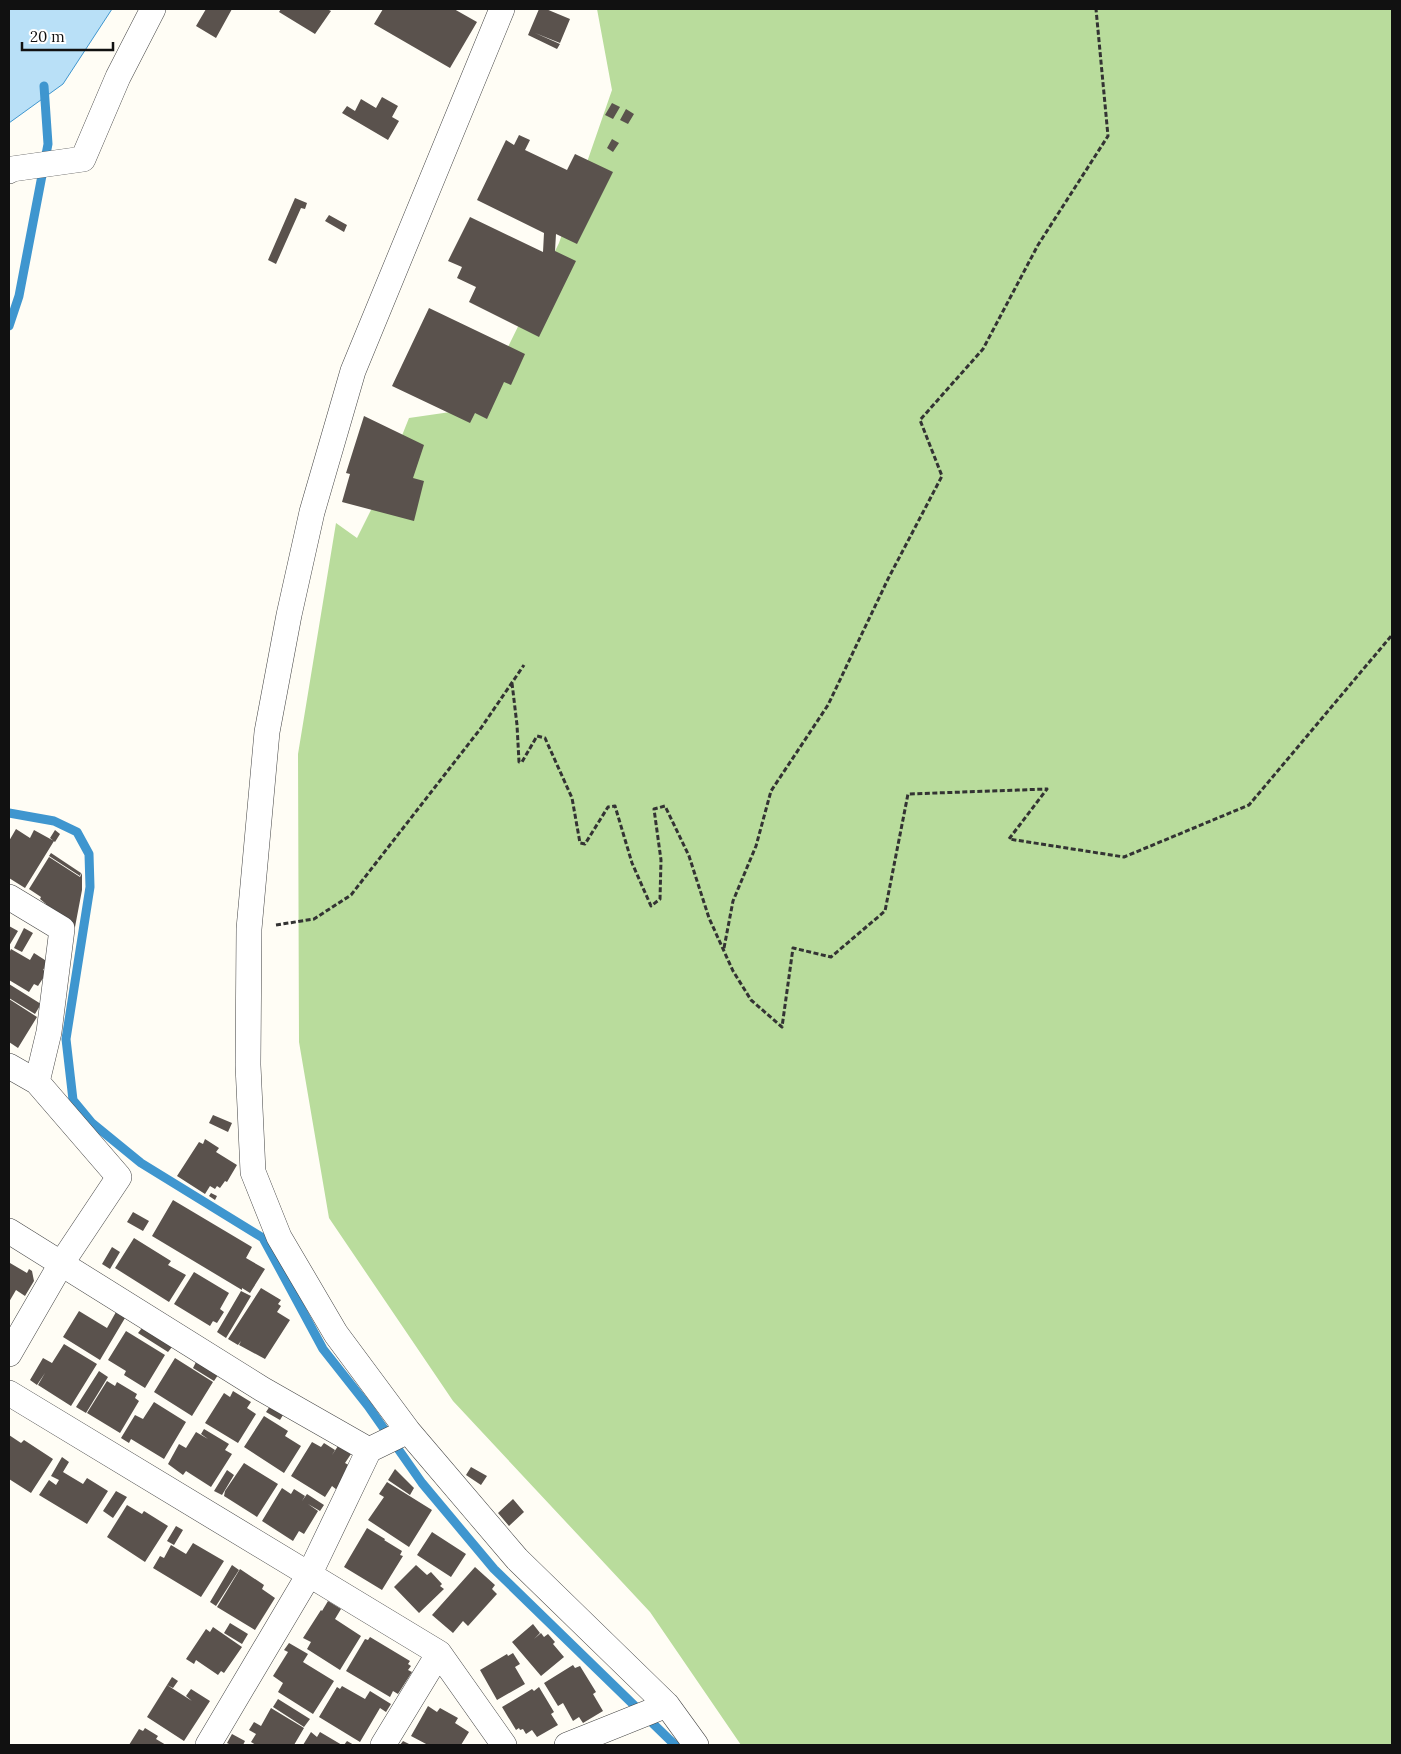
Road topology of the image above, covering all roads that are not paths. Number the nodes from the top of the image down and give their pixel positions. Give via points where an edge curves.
1 (153, 9) edge
2 (502, 9) edge
3 (10, 170) edge
4 (9, 897) edge
5 (9, 1066) edge
6 (37, 1082) junction
7 (9, 1231) edge
8 (61, 1264) junction
9 (9, 1354) edge
10 (9, 1392) edge
11 (408, 1430) junction
12 (369, 1450) junction
13 (310, 1574) junction
14 (439, 1653) junction
15 (667, 1705) junction
16 (208, 1745) edge
17 (383, 1745) edge
18 (504, 1745) edge
19 (567, 1745) edge
20 (696, 1745) edge

1 - 3 street via 118,77 83,159
2 - 11 street via 353,372 312,512 288,615 267,732 249,929 248,1065 253,1172 279,1237 336,1334
4 - 6 street via 62,929 49,1032
5 - 6 street
6 - 8 street via 119,1177
7 - 8 street
8 - 9 street
8 - 12 street via 262,1389
10 - 13 street
11 - 12 street
11 - 15 street via 517,1559
12 - 13 street
13 - 14 street
13 - 16 street
14 - 17 street
14 - 18 street
15 - 19 street
15 - 20 street

